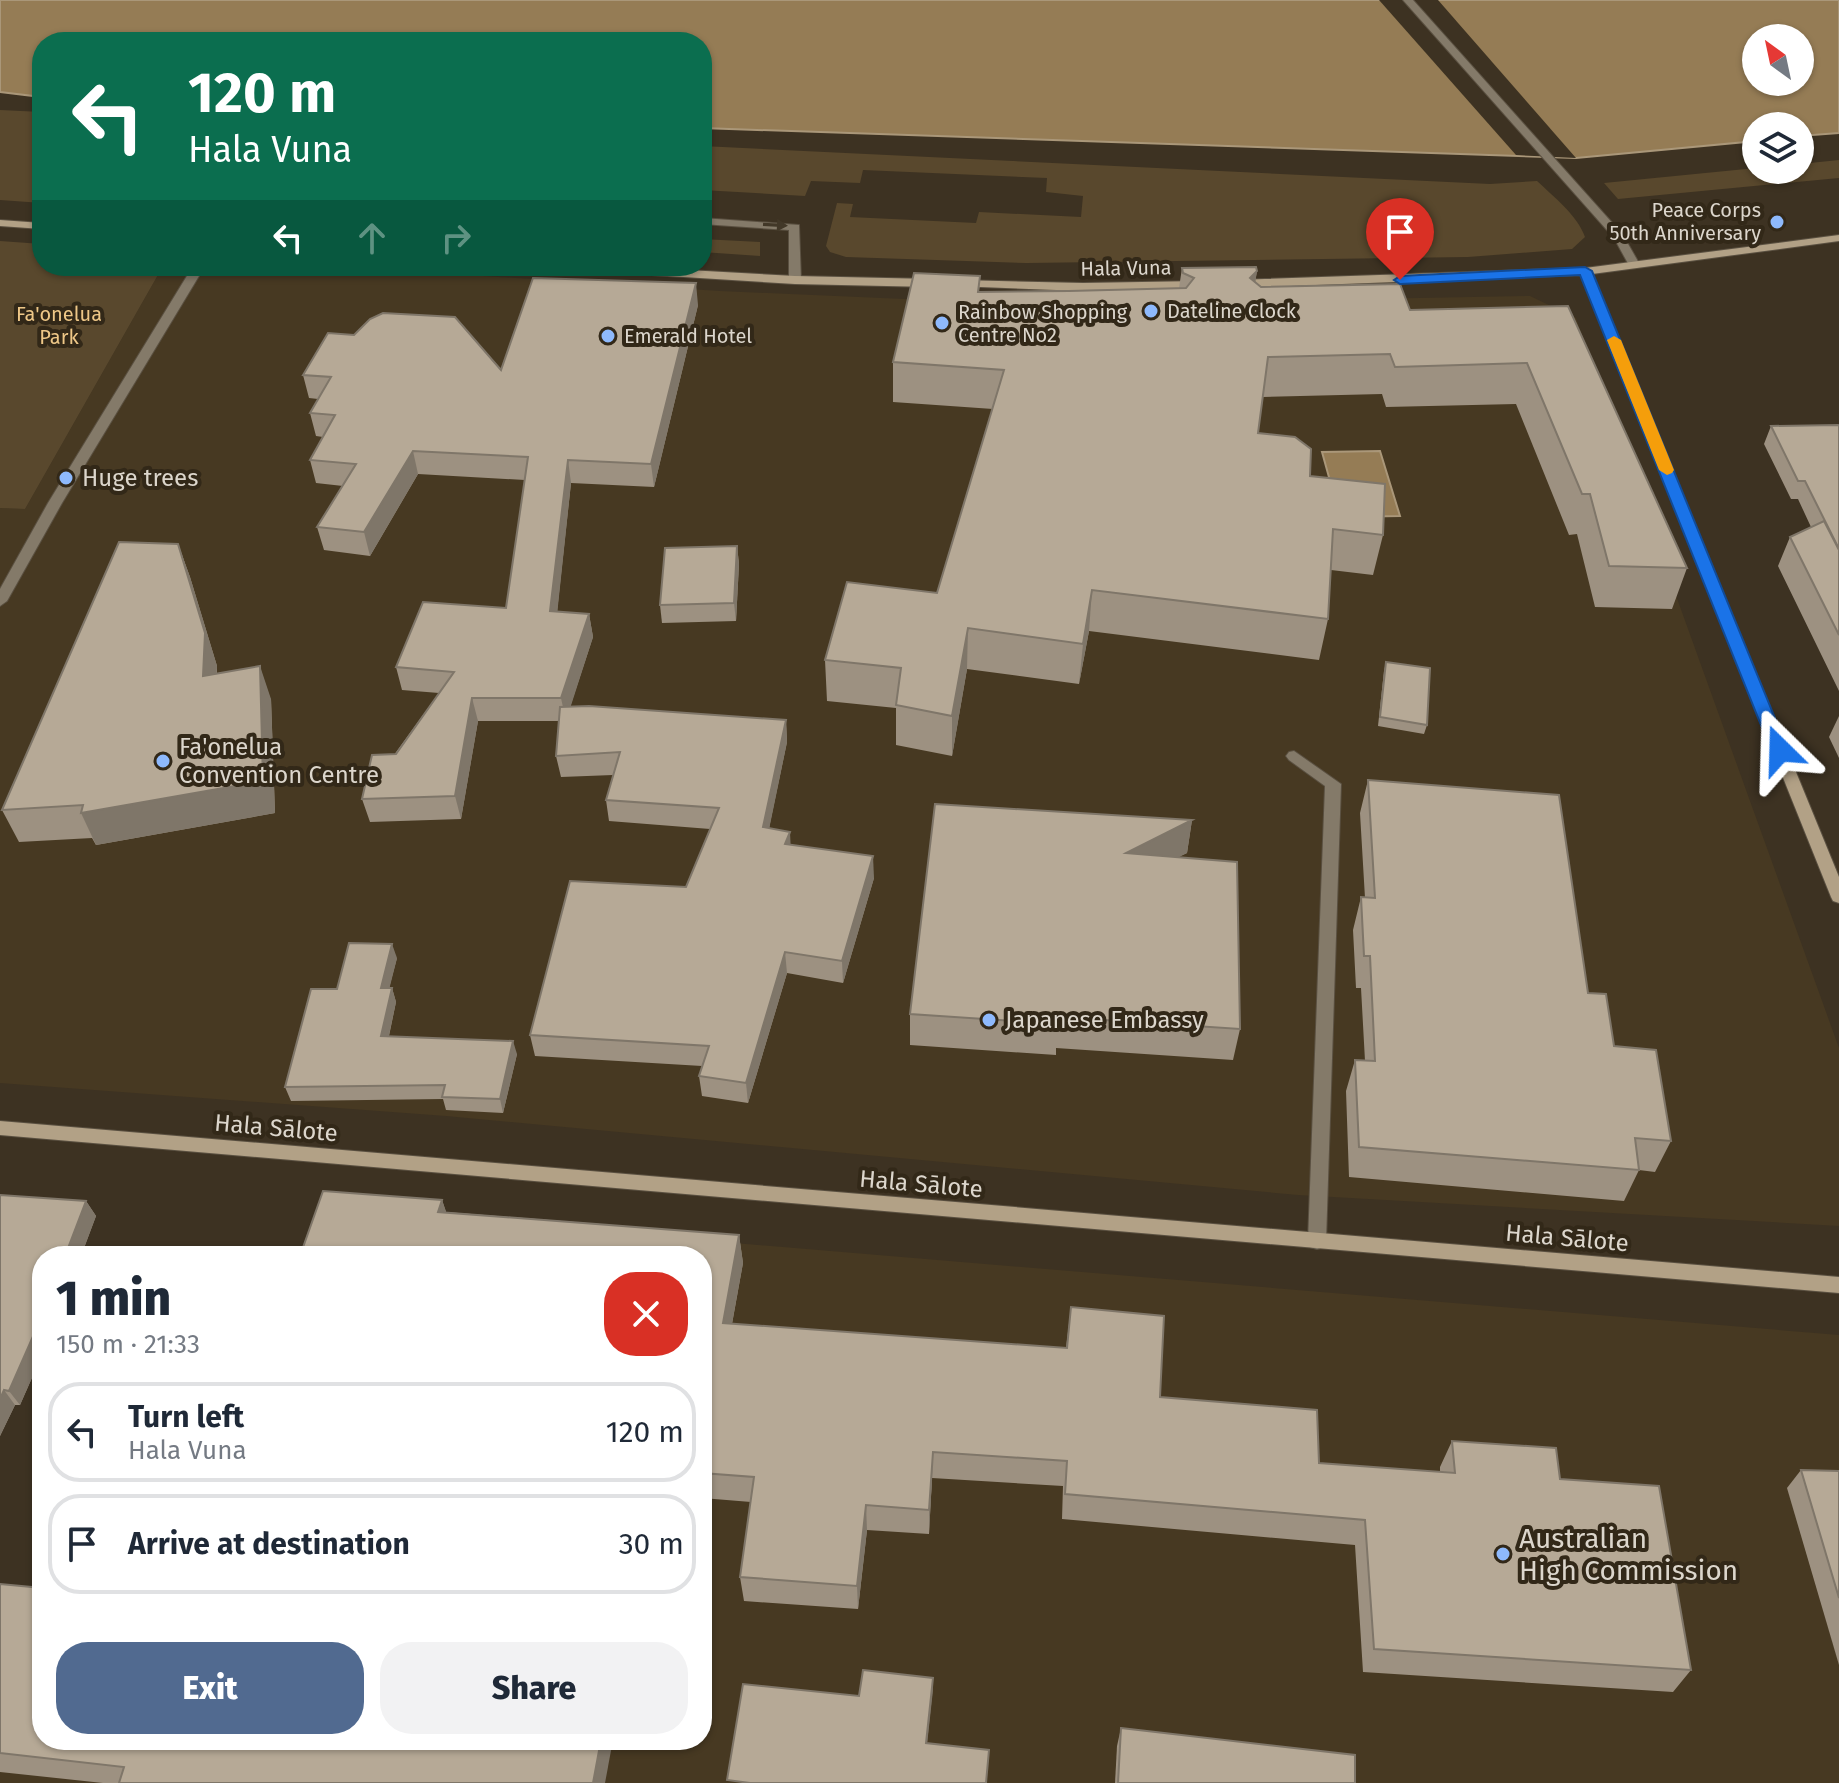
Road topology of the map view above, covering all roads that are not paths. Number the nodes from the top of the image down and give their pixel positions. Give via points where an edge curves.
1 (1408, 0) edge
2 (712, 222) edge
3 (0, 223) edge
4 (32, 225) edge
5 (1839, 238) edge
6 (1634, 265) junction
7 (1585, 271) junction
8 (712, 275) edge
9 (193, 276) edge
10 (795, 280) junction
11 (1340, 282) junction
12 (1344, 296) edge
13 (0, 601) edge
14 (1294, 756) dead end
15 (1839, 897) edge
16 (0, 1128) edge
17 (1317, 1241) junction
18 (1839, 1285) edge

1 - 6 lane via 1619,237
2 -> 10 lane via 795,227
3 - 4 main road
5 - 6 main road, Hala Vuna
6 - 7 main road, Hala Vuna
7 - 11 main road, Hala Vuna
7 - 15 main road
8 - 10 main road, Hala Vuna
9 - 13 lane
10 - 11 main road, Hala Vuna via 1085,293
11 - 12 lane
14 - 17 lane via 1333,784
16 - 17 main road, Hala Sālote
17 - 18 main road, Hala Sālote

